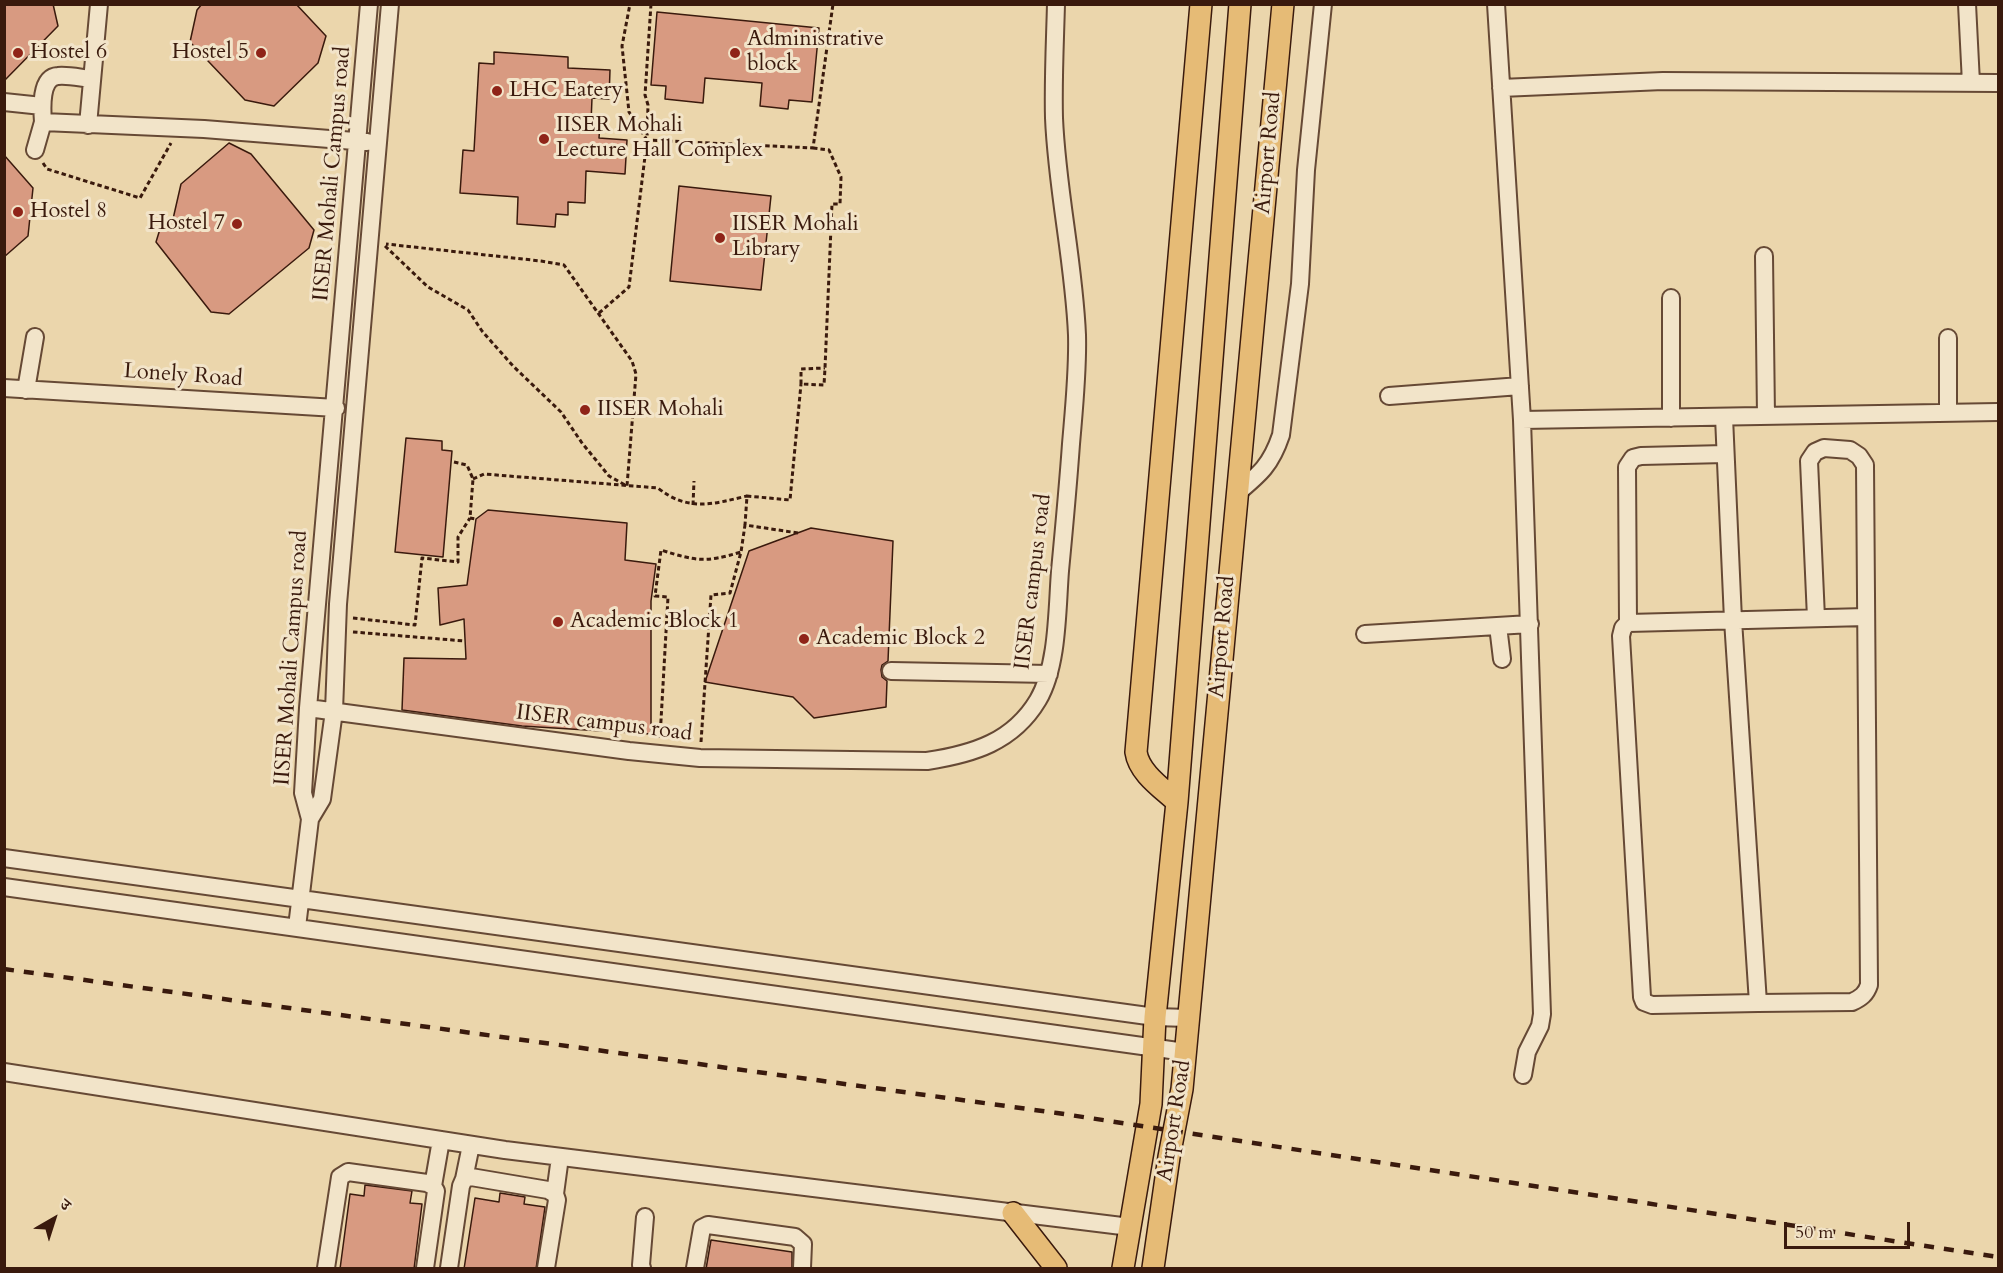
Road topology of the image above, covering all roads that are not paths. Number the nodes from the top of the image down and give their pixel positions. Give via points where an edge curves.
1 (99, 4) edge
2 (369, 4) edge
3 (390, 4) edge
4 (1056, 4) edge
5 (1201, 4) edge
6 (1240, 4) edge
7 (1283, 4) edge
8 (1323, 4) edge
9 (1496, 4) edge
10 (1967, 4) edge
11 (92, 79) junction
12 (1971, 83) junction
13 (1998, 83) edge
14 (1501, 88) junction
15 (4, 102) edge
16 (42, 114) junction
17 (88, 125) junction
18 (358, 141) junction
19 (378, 142) junction
20 (35, 150) road end
21 (1764, 256) dead end
22 (1671, 298) dead end
23 (1755, 329) dead end
24 (35, 338) dead end
25 (1948, 338) dead end
26 (1520, 386) junction
27 (4, 387) edge
28 (26, 390) junction
29 (1389, 396) dead end
30 (336, 408) junction
31 (1998, 412) edge
32 (1948, 413) junction
33 (1760, 416) junction
34 (1724, 417) junction
35 (1671, 418) junction
36 (1522, 420) junction
37 (1725, 454) junction
38 (1236, 494) junction
39 (1866, 617) junction
40 (1816, 618) junction
41 (1733, 620) junction
42 (1628, 623) junction
43 (1530, 624) junction
44 (1498, 627) junction
45 (1365, 634) dead end
46 (1502, 658) dead end
47 (891, 671) dead end
48 (1049, 674) junction
49 (308, 708) junction
50 (334, 711) junction
51 (1177, 802) junction
52 (310, 819) junction
53 (4, 858) edge
54 (4, 886) edge
55 (301, 899) junction
56 (297, 927) junction
57 (1758, 1003) junction
58 (1155, 1017) junction
59 (1188, 1018) junction
60 (1155, 1047) junction
61 (1185, 1052) junction
62 (4, 1072) edge
63 (1523, 1075) dead end
64 (441, 1140) junction
65 (471, 1145) junction
66 (560, 1156) junction
67 (464, 1179) junction
68 (433, 1186) junction
69 (555, 1194) junction
70 (1013, 1213) junction
71 (645, 1217) dead end
72 (1130, 1227) junction
73 (326, 1269) edge
74 (425, 1269) edge
75 (448, 1269) edge
76 (546, 1269) edge
77 (642, 1269) edge
78 (695, 1269) edge
79 (802, 1269) edge
80 (1056, 1269) edge
81 (1123, 1269) edge
82 (1153, 1269) edge

1 - 11 street
2 - 18 street, IISER Mohali Campus road
3 - 19 street, IISER Mohali Campus road
4 - 48 street, IISER campus road via 1054,118 1077,338
5 - 51 main road via 1136,752 1142,769
6 - 51 main road
7 - 38 main road, Airport Road
8 - 38 street via 1306,170 1300,284 1281,435 1274,454 1259,474
9 - 14 street
10 - 12 street
11 - 16 street via 52,77
11 - 17 street
12 - 13 street
12 - 14 street via 1663,81
14 - 26 street
15 - 16 street
16 - 17 street
16 - 20 street
17 - 18 street
18 - 19 street
18 - 30 street, IISER Mohali Campus road
19 - 50 street, IISER Mohali Campus road via 338,604
21 - 33 street
22 - 35 street
23 - 33 street
24 - 28 street
25 - 32 street
26 - 29 street
26 - 36 street
27 - 28 street, Lonely Road
28 - 30 street, Lonely Road
30 - 49 street, IISER Mohali Campus road
31 - 32 street
32 - 33 street
33 - 34 street
34 - 35 street
34 - 37 street
35 - 36 street
36 - 43 street
37 - 41 street
37 - 42 street via 1641,456 1627,467
38 - 59 main road, Airport Road
39 - 40 street
39 - 40 street via 1865,465 1850,450 1824,448 1809,461
39 - 57 street via 1869,985 1867,992 1852,1002
40 - 41 street
41 - 42 street
41 - 57 street
42 - 57 street via 1621,636 1644,1002
43 - 44 street
43 - 63 street via 1542,1014 1527,1052
44 - 45 street
44 - 46 street
47 - 48 street
48 - 50 street, IISER campus road via 1038,700 1018,726 990,745 927,760 700,758 629,752
49 - 50 street, IISER campus road
49 - 52 street, IISER Mohali Campus road via 303,793
50 - 52 street, IISER Mohali Campus road via 322,799
51 - 58 main road
52 - 55 street
53 - 55 street
54 - 56 street
55 - 56 street
55 - 58 street
56 - 60 street
58 - 59 street
58 - 60 main road
59 - 61 main road, Airport Road
60 - 61 street
60 - 72 main road via 1151,1104
61 - 82 main road, Airport Road
62 - 64 street
64 - 65 street
64 - 68 street
65 - 66 street
65 - 67 street
66 - 69 street
66 - 70 street
67 - 69 street via 471,1177
67 - 75 street
68 - 73 street via 348,1172 340,1177
68 - 74 street via 436,1191
69 - 76 street
70 - 72 street
70 - 80 main road
71 - 77 street
72 - 81 main road
78 - 79 street via 699,1236 708,1225 795,1237 803,1244

